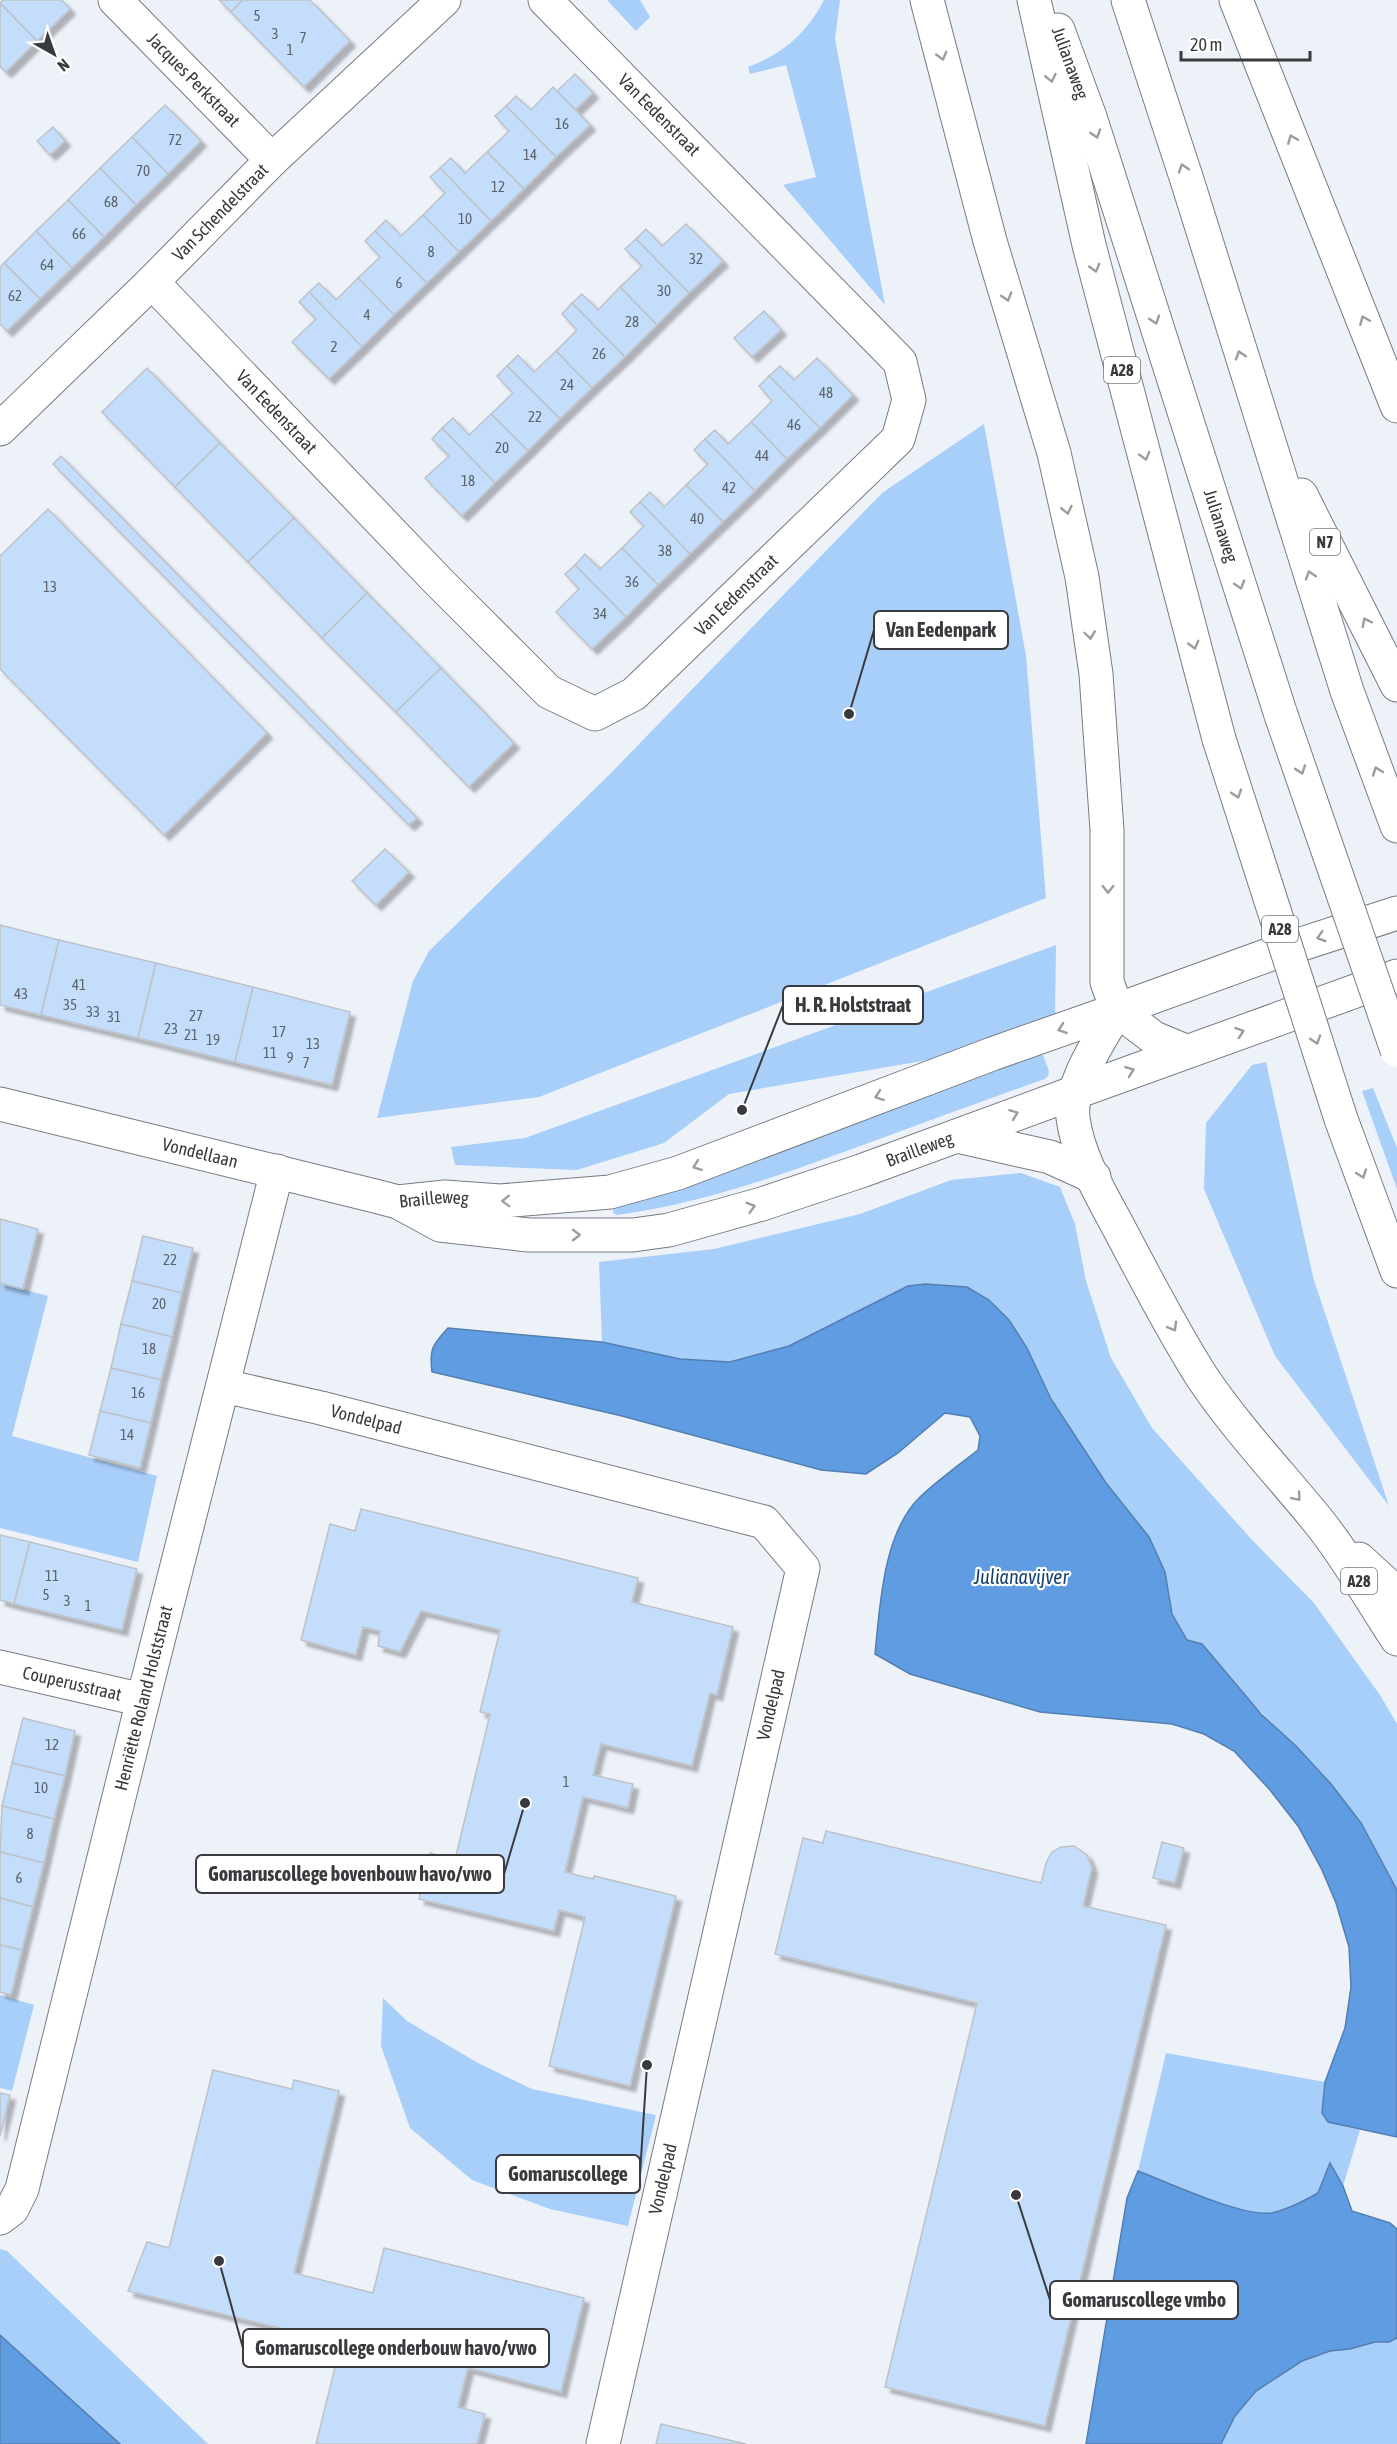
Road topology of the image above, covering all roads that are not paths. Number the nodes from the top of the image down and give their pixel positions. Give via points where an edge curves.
1 (115, 0) edge
2 (444, 0) edge
3 (545, 0) edge
4 (927, 0) edge
5 (1034, 0) edge
6 (1047, 0) edge
7 (1128, 0) edge
8 (1236, 0) edge
9 (272, 160) junction
10 (152, 282) junction
11 (1397, 406) edge
12 (1258, 411) junction
13 (0, 429) edge
14 (1395, 679) edge
15 (1397, 826) edge
16 (1397, 913) edge
17 (1397, 976) edge
18 (1112, 996) junction
19 (1397, 1050) edge
20 (1185, 1051) junction
21 (1076, 1092) junction
22 (0, 1104) edge
23 (957, 1136) junction
24 (277, 1171) junction
25 (1094, 1178) junction
26 (398, 1202) junction
27 (1397, 1271) edge
28 (224, 1386) junction
29 (1320, 1524) junction
30 (1397, 1594) edge
31 (1397, 1639) edge
32 (0, 1667) edge
33 (143, 1700) junction
34 (0, 2218) edge
35 (603, 2444) edge

1 - 9 main road, Jacques Perkstraat
2 - 9 main road, Van Schendelstraat
3 - 10 main road, Van Eedenstraat via 900,362 909,400 898,439 634,694 595,714 549,692
4 -> 18 main road, A28 via 990,241 1054,453 1082,577 1096,674 1107,830
5 -> 27 main road, A28, bridge via 1089,245 1219,739 1341,1119
6 -> 19 main road, Julianaweg / A28, bridge via 1090,117 1281,715
12 -> 7 main road
11 -> 8 main road
9 - 10 main road, Van Schendelstraat
10 - 13 main road, Van Schendelstraat
14 -> 12 main road, N7
15 -> 12 main road via 1347,691
16 -> 18 main road, Brailleweg via 1274,953
20 -> 17 main road, Brailleweg
18 - 20 main road via 1154,1038
18 - 21 main road, A28
18 -> 26 main road, Brailleweg via 981,1058 678,1173 610,1192 500,1201 445,1197
21 -> 20 main road, Brailleweg
23 -> 21 main road, Brailleweg
21 - 25 main road, A28 via 1073,1116
22 - 24 main road, Vondellaan
23 - 25 main road via 1050,1157
26 -> 23 main road, Brailleweg via 440,1225 528,1235 669,1230 762,1204
24 - 26 main road, Vondellaan
24 - 28 main road, Henriëtte Roland Holststraat
25 -> 29 main road, A28 via 1144,1276 1203,1377
28 - 33 main road, Henriëtte Roland Holststraat
28 - 35 main road, Vondelpad via 764,1522 802,1568
29 - 30 main road, A28
29 - 31 main road, A28
32 - 33 main road, Couperusstraat
33 - 34 main road, Henriëtte Roland Holststraat via 22,2188 12,2209

